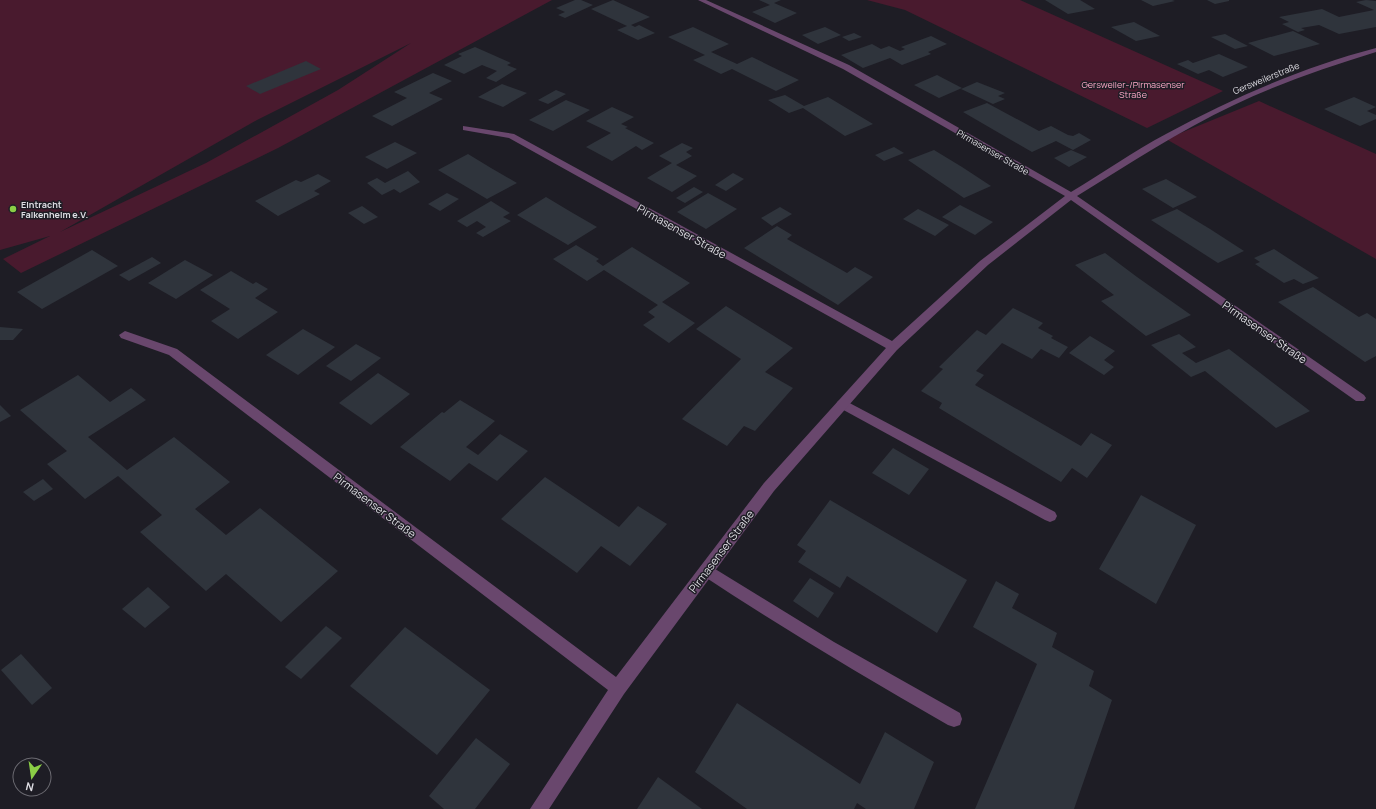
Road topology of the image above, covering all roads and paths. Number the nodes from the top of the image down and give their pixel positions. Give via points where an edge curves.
1 (701, 0) edge
2 (1376, 50) edge
3 (466, 128) dead end
4 (1168, 136) joint
5 (1071, 196) junction
6 (125, 335) dead end
7 (893, 347) junction
8 (1360, 398) dead end
9 (842, 404) junction
10 (1050, 516) dead end
11 (707, 570) junction
12 (618, 688) junction
13 (954, 719) dead end
14 (539, 809) edge

1 - 5 street, Pirmasenser Straße via 846,68
2 - 4 street, Gersweilerstraße via 1314,69 1232,103
3 - 7 street, Pirmasenser Straße via 511,136
4 - 5 street, Pirmasenser Straße
5 - 7 street, Pirmasenser Straße via 984,263
5 - 8 street, Pirmasenser Straße
6 - 12 street, Pirmasenser Straße via 173,352
7 - 9 street, Pirmasenser Straße
9 - 10 street
9 - 11 street, Pirmasenser Straße via 769,487
11 - 12 street, Pirmasenser Straße
11 - 13 street via 773,614
12 - 14 street, Pirmasenser Straße

